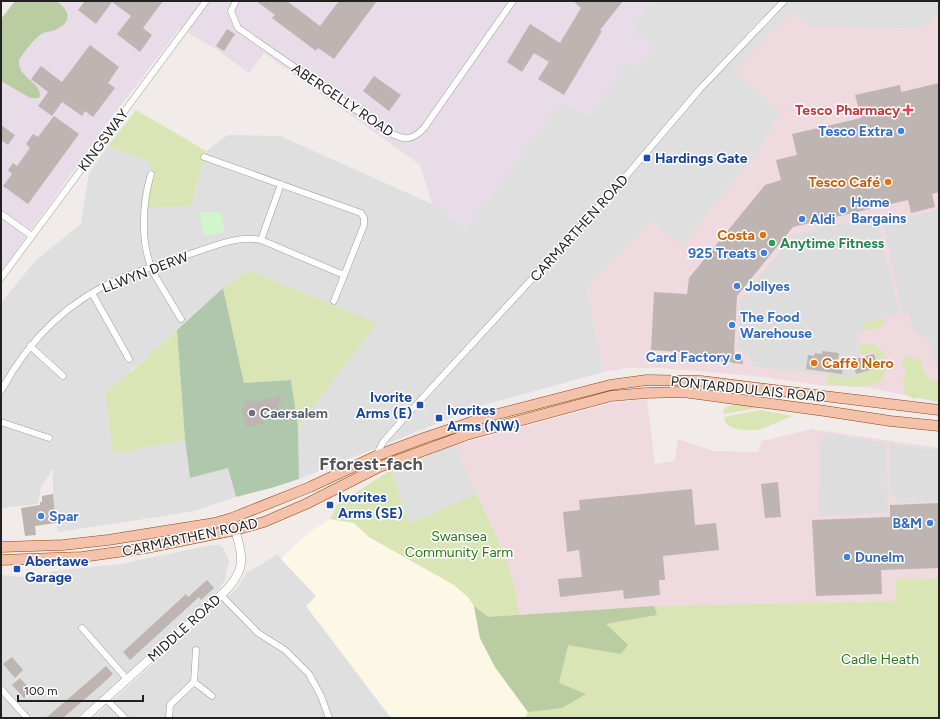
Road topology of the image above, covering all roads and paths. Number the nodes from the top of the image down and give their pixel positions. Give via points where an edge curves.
1 (206, 1) edge
2 (236, 1) edge
3 (513, 1) edge
4 (784, 1) edge
5 (204, 157) dead end
6 (151, 174) dead end
7 (281, 184) junction
8 (1, 214) edge
9 (32, 236) junction
10 (261, 240) junction
11 (150, 267) junction
12 (344, 275) junction
13 (1, 278) edge
14 (92, 293) junction
15 (334, 301) dead end
16 (181, 319) dead end
17 (30, 346) junction
18 (129, 359) dead end
19 (63, 376) dead end
20 (1, 391) edge
21 (939, 410) edge
22 (1, 422) edge
23 (939, 426) edge
24 (49, 438) dead end
25 (376, 456) junction
26 (379, 467) junction
27 (232, 518) junction
28 (235, 530) junction
29 (1, 547) edge
30 (1, 560) edge
31 (221, 595) junction
32 (82, 628) dead end
33 (196, 650) dead end
34 (127, 679) junction
35 (194, 682) junction
36 (1, 689) edge
37 (212, 696) dead end
38 (106, 698) junction
39 (27, 718) edge
40 (84, 718) edge
41 (125, 718) edge
42 (169, 718) edge
43 (329, 718) edge

1 - 9 street, KINGSWAY
2 - 3 street, ABERGELLY ROAD via 231,11 238,28 388,132 409,139 424,128
4 - 25 street, CARMARTHEN ROAD via 700,89 621,182 383,442
5 - 7 street
6 - 11 street via 144,212 146,249
7 - 10 street
7 - 12 street via 361,213 364,225
8 - 9 street
9 - 13 street, KINGSWAY
10 - 11 street, LLWYN DERW via 234,240
10 - 12 street, LLWYN DERW
11 - 14 street, LLWYN DERW
11 - 16 street
12 - 15 street
14 - 17 street, LLWYN DERW via 48,326
14 - 18 street
17 - 19 street
17 - 20 street, LLWYN DERW
21 - 25 main road, PONTARDDULAIS ROAD via 701,381 647,380 610,384 486,417
22 - 24 street
23 - 26 main road, PONTARDDULAIS ROAD via 682,392 646,393 611,396 487,429
25 - 26 street
25 - 27 main road, CARMARTHEN ROAD via 310,488
26 - 28 main road, CARMARTHEN ROAD via 306,504 264,522
27 - 28 street, MIDDLE ROAD
27 - 29 main road, CARMARTHEN ROAD via 202,526 108,540 63,545
28 - 30 main road, CARMARTHEN ROAD via 146,548 82,557
28 - 31 street, MIDDLE ROAD via 242,562 240,572
31 - 34 street, MIDDLE ROAD
31 - 43 street via 258,633 285,650 309,674
32 - 34 street
33 - 35 street
34 - 38 street, MIDDLE ROAD
35 - 37 street
35 - 42 street via 170,705
36 - 39 street
38 - 40 street, MIDDLE ROAD
38 - 41 street

